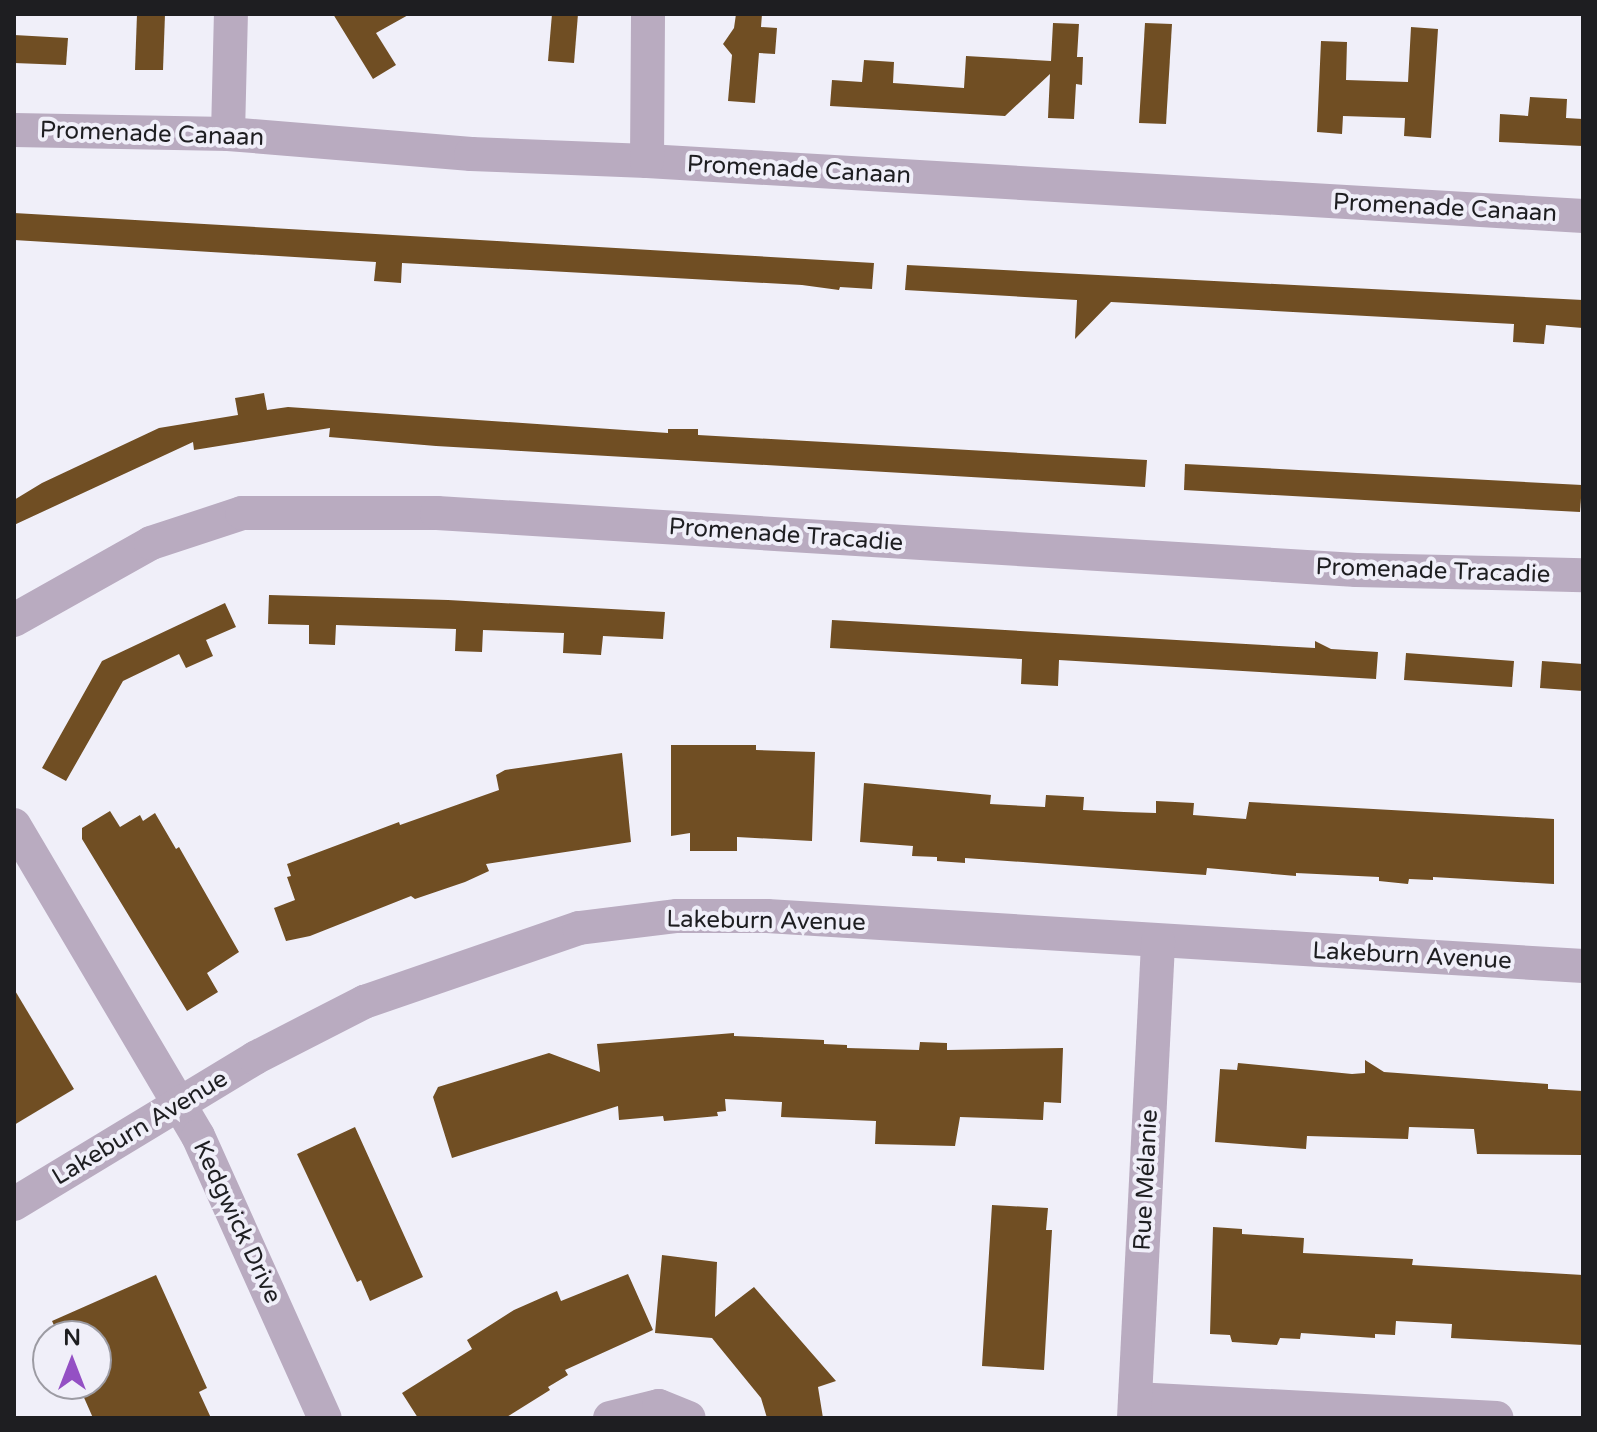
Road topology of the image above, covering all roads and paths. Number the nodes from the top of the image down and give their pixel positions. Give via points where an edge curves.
1 (231, 14) edge
2 (648, 14) edge
3 (14, 130) edge
4 (228, 134) junction
5 (647, 161) junction
6 (1583, 216) edge
7 (1583, 575) edge
8 (14, 620) edge
9 (14, 825) edge
10 (1158, 942) junction
11 (1583, 966) edge
12 (179, 1103) junction
13 (14, 1204) edge
14 (1135, 1408) edge
15 (325, 1418) edge
16 (610, 1418) edge
17 (689, 1418) edge
18 (1497, 1418) edge

1 - 4 street
2 - 5 street
3 - 4 street, Promenade Canaan
4 - 5 street, Promenade Canaan via 471,154
5 - 6 street, Promenade Canaan
7 - 8 street, Promenade Tracadie via 1356,570 437,513 242,513 151,543
9 - 12 street, Kedgwick Drive
10 - 11 street, Lakeburn Avenue
10 - 12 street, Lakeburn Avenue via 767,916 677,916 579,928 364,1002
10 - 14 street, Rue Mélanie
12 - 13 street, Lakeburn Avenue
12 - 15 street, Kedgwick Drive
14 - 18 street
16 - 17 street via 659,1406

